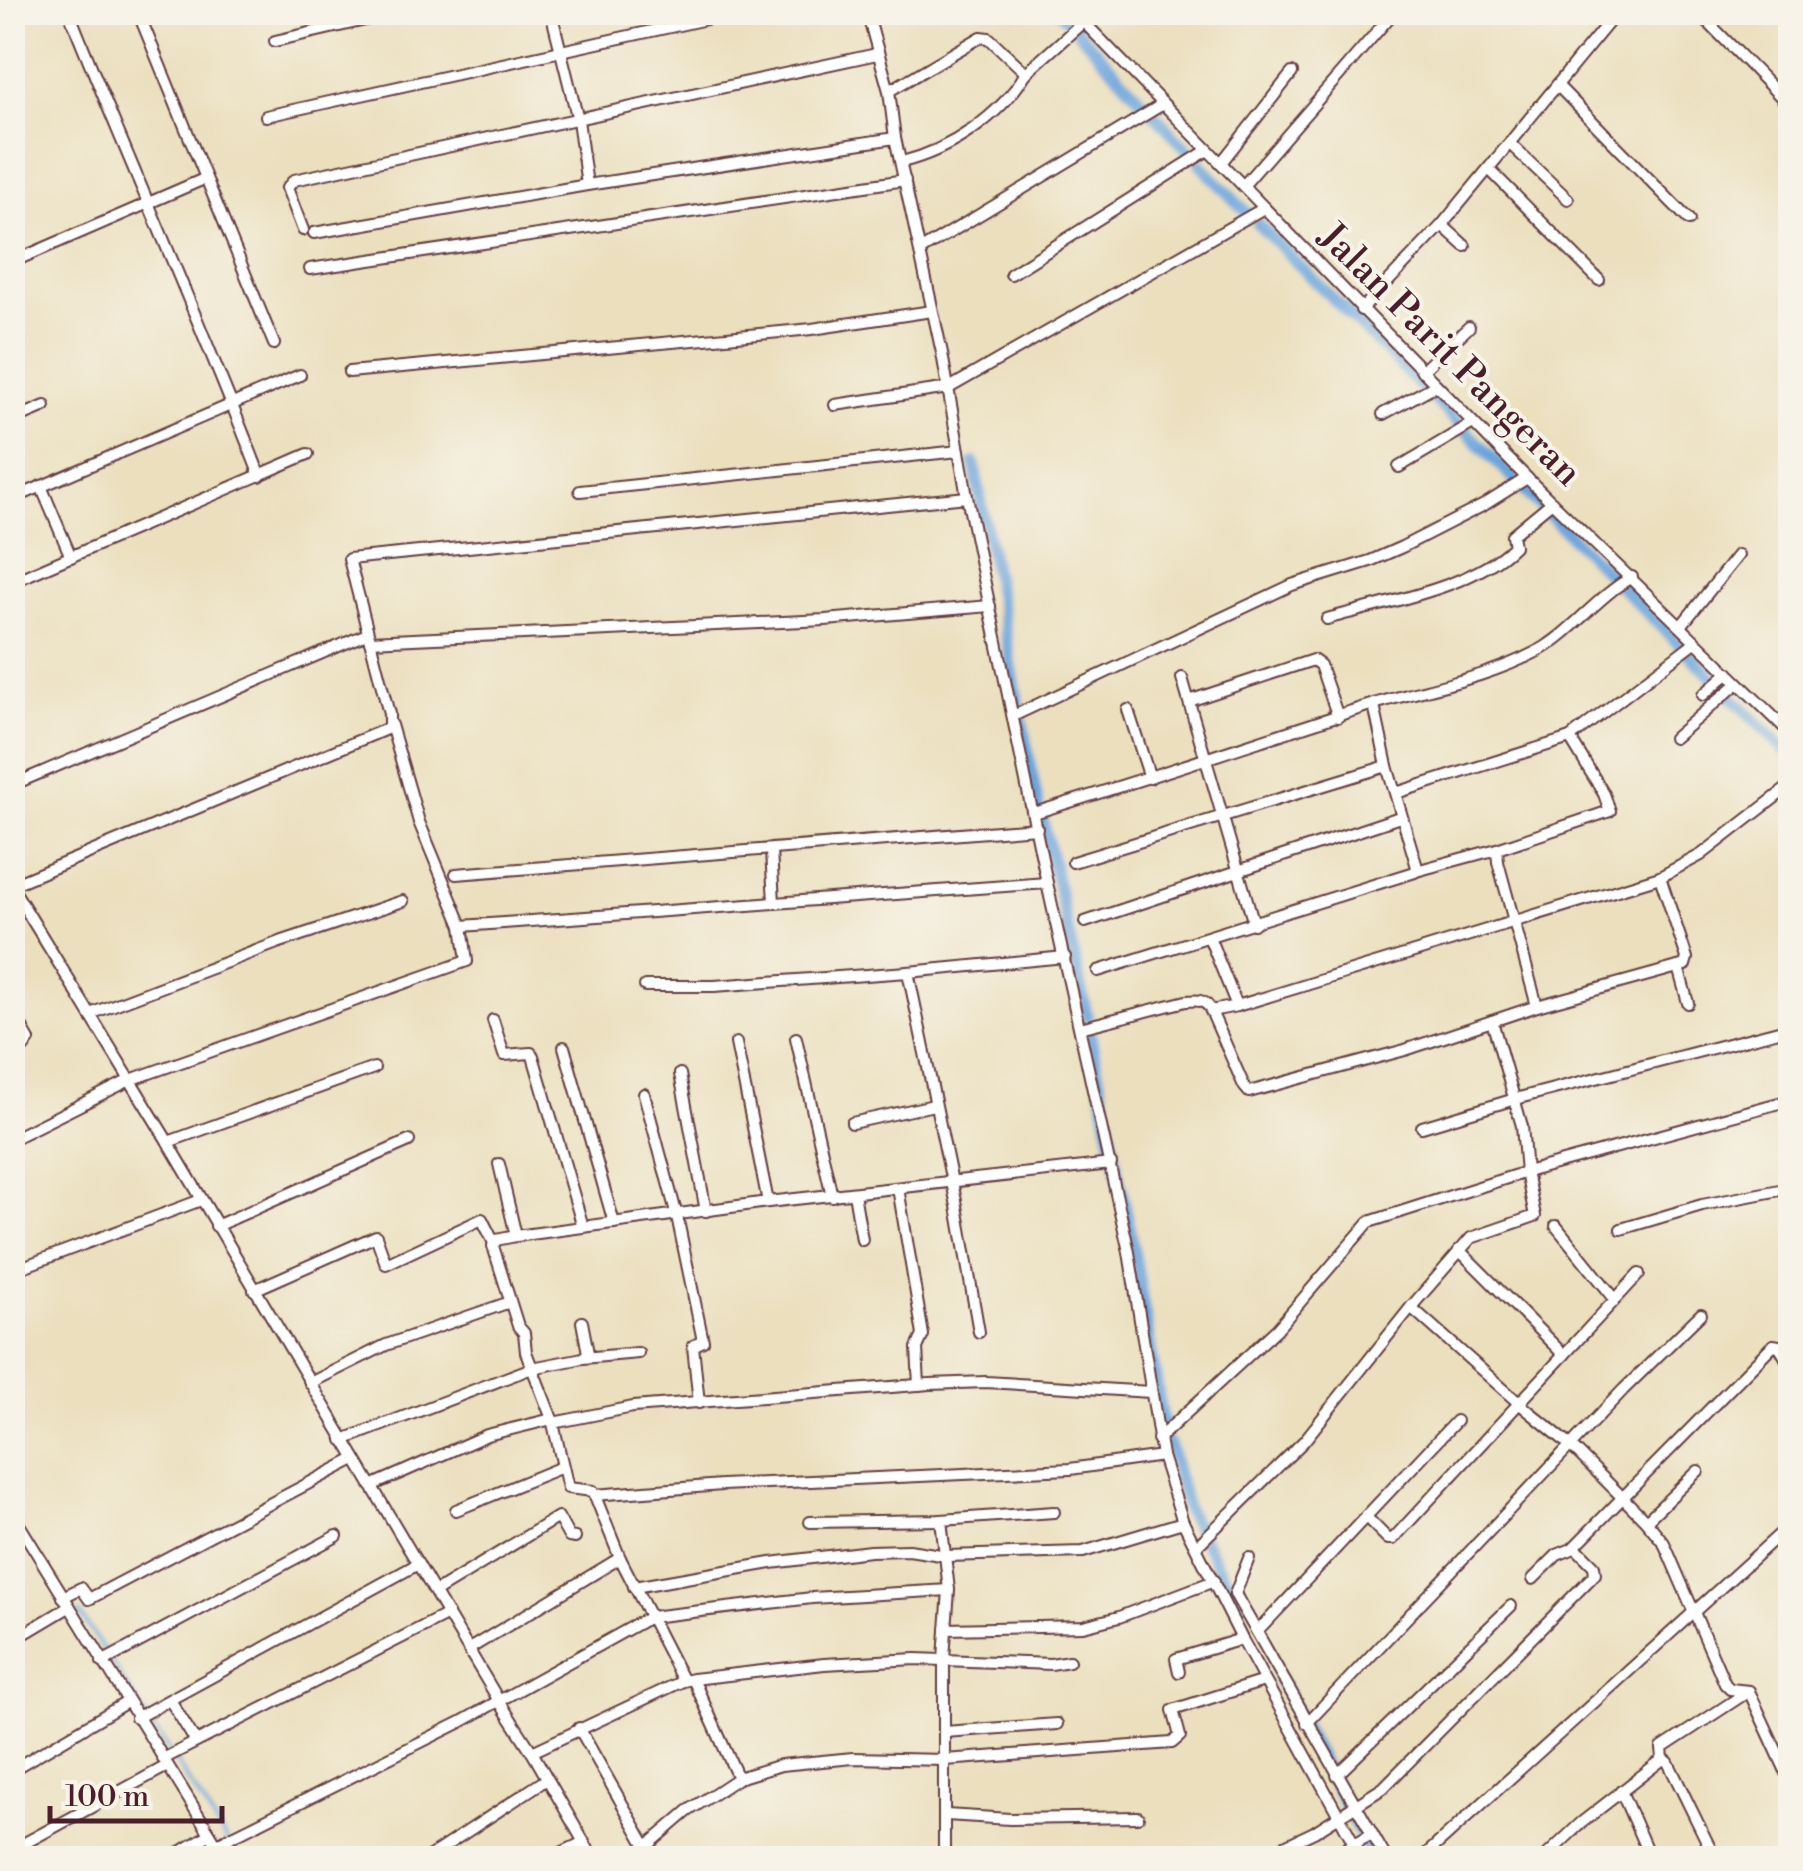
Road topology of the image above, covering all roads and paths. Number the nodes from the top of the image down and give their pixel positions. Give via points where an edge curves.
1 (69, 12) edge
2 (138, 12) edge
3 (400, 12) edge
4 (552, 12) edge
5 (738, 12) edge
6 (866, 12) edge
7 (1394, 12) edge
8 (1618, 12) edge
9 (1698, 12) edge
10 (1076, 20) edge
11 (275, 42) dead end
12 (561, 52) junction
13 (877, 54) junction
14 (1026, 73) junction
15 (1292, 73) dead end
16 (1556, 85) junction
17 (888, 91) junction
18 (1160, 105) junction
19 (1790, 106) edge
20 (266, 116) dead end
21 (578, 120) junction
22 (895, 138) junction
23 (1510, 144) junction
24 (1208, 150) junction
25 (902, 162) junction
26 (1221, 163) junction
27 (1489, 169) junction
28 (204, 179) junction
29 (905, 180) junction
30 (587, 185) junction
31 (1243, 186) junction
32 (1568, 199) dead end
33 (146, 204) junction
34 (1264, 208) junction
35 (1689, 220) dead end
36 (1442, 226) junction
37 (1465, 246) dead end
38 (920, 250) junction
39 (12, 262) edge
40 (310, 269) dead end
41 (1011, 274) dead end
42 (1599, 280) dead end
43 (1361, 310) junction
44 (932, 311) junction
45 (1469, 327) dead end
46 (274, 344) dead end
47 (349, 372) dead end
48 (1422, 372) junction
49 (300, 375) dead end
50 (1432, 387) junction
51 (949, 388) junction
52 (232, 403) junction
53 (836, 404) dead end
54 (45, 406) dead end
55 (1383, 414) dead end
56 (12, 420) edge
57 (1473, 423) junction
58 (958, 450) junction
59 (308, 454) dead end
60 (1400, 467) dead end
61 (260, 476) junction
62 (1527, 478) junction
63 (41, 486) junction
64 (580, 491) dead end
65 (967, 498) junction
66 (12, 499) edge
67 (1552, 502) junction
68 (1738, 555) dead end
69 (71, 557) junction
70 (1628, 579) junction
71 (12, 582) edge
72 (990, 606) junction
73 (1327, 619) dead end
74 (1681, 626) junction
75 (368, 638) junction
76 (1693, 644) junction
77 (1182, 678) dead end
78 (1738, 683) junction
79 (1188, 702) junction
80 (1374, 705) junction
81 (1128, 710) dead end
82 (1013, 716) junction
83 (1338, 717) junction
84 (391, 724) junction
85 (1790, 733) edge
86 (1570, 738) junction
87 (1674, 738) dead end
88 (1207, 760) junction
89 (1387, 766) junction
90 (1150, 778) junction
91 (12, 785) edge
92 (1790, 786) edge
93 (1396, 792) junction
94 (1034, 814) junction
95 (1222, 814) junction
96 (1400, 817) junction
97 (1036, 828) junction
98 (1497, 849) junction
99 (771, 851) junction
100 (1073, 862) dead end
101 (1238, 869) junction
102 (1416, 871) junction
103 (456, 874) dead end
104 (1660, 878) junction
105 (1047, 883) junction
106 (12, 886) edge
107 (403, 902) dead end
108 (774, 902) junction
109 (1085, 922) dead end
110 (1515, 922) junction
111 (1254, 924) junction
112 (462, 926) junction
113 (1209, 937) junction
114 (1065, 957) junction
115 (1678, 967) junction
116 (1098, 971) dead end
117 (908, 972) junction
118 (645, 986) dead end
119 (1688, 1003) dead end
120 (1237, 1006) junction
121 (1536, 1006) junction
122 (12, 1010) edge
123 (1211, 1011) junction
124 (90, 1014) junction
125 (492, 1020) dead end
126 (1492, 1021) junction
127 (1080, 1028) junction
128 (1790, 1028) edge
129 (796, 1038) dead end
130 (736, 1043) dead end
131 (564, 1047) dead end
132 (12, 1052) edge
133 (374, 1068) dead end
134 (680, 1074) dead end
135 (130, 1080) junction
136 (644, 1094) dead end
137 (1516, 1099) junction
138 (1790, 1100) edge
139 (934, 1105) junction
140 (852, 1123) dead end
141 (1422, 1127) dead end
142 (12, 1138) edge
143 (409, 1141) dead end
144 (168, 1142) junction
145 (499, 1164) dead end
146 (1111, 1164) junction
147 (1526, 1172) junction
148 (952, 1182) junction
149 (898, 1188) junction
150 (1790, 1188) edge
151 (854, 1194) junction
152 (832, 1196) junction
153 (201, 1200) junction
154 (768, 1202) junction
155 (706, 1211) junction
156 (678, 1216) junction
157 (614, 1223) junction
158 (216, 1226) junction
159 (1556, 1226) dead end
160 (583, 1227) junction
161 (1622, 1228) dead end
162 (516, 1236) junction
163 (862, 1240) dead end
164 (493, 1241) junction
165 (1459, 1250) junction
166 (12, 1270) edge
167 (1638, 1274) dead end
168 (254, 1290) junction
169 (1615, 1299) junction
170 (510, 1302) junction
171 (1412, 1307) junction
172 (1701, 1314) dead end
173 (582, 1322) dead end
174 (979, 1332) dead end
175 (638, 1353) dead end
176 (1564, 1355) junction
177 (583, 1358) junction
178 (1790, 1365) edge
179 (532, 1368) junction
180 (310, 1384) junction
181 (919, 1385) junction
182 (1151, 1392) junction
183 (698, 1403) junction
184 (1520, 1404) junction
185 (1456, 1420) dead end
186 (553, 1421) junction
187 (1158, 1439) junction
188 (343, 1440) junction
189 (1570, 1445) junction
190 (1162, 1456) junction
191 (355, 1459) junction
192 (562, 1467) junction
193 (1698, 1471) dead end
194 (371, 1486) junction
195 (594, 1495) junction
196 (1624, 1497) junction
197 (456, 1510) dead end
198 (1054, 1512) dead end
199 (12, 1513) edge
200 (1366, 1518) junction
201 (940, 1520) junction
202 (810, 1522) dead end
203 (1184, 1522) junction
204 (1646, 1522) junction
205 (1790, 1525) edge
206 (336, 1536) dead end
207 (575, 1538) dead end
208 (1196, 1546) junction
209 (1574, 1546) junction
210 (947, 1556) junction
211 (620, 1558) junction
212 (1249, 1558) dead end
213 (418, 1564) junction
214 (1534, 1580) dead end
215 (1214, 1582) junction
216 (634, 1587) junction
217 (949, 1590) junction
218 (435, 1592) junction
219 (1226, 1594) junction
220 (66, 1602) junction
221 (1511, 1606) dead end
222 (1692, 1612) junction
223 (448, 1614) junction
224 (650, 1617) junction
225 (946, 1628) junction
226 (1258, 1631) junction
227 (1242, 1639) junction
228 (12, 1642) edge
229 (469, 1649) junction
230 (110, 1658) junction
231 (944, 1658) junction
232 (1069, 1661) dead end
233 (1179, 1672) dead end
234 (688, 1680) junction
235 (1264, 1681) junction
236 (1749, 1691) junction
237 (170, 1700) junction
238 (126, 1702) junction
239 (499, 1702) junction
240 (145, 1714) junction
241 (1305, 1719) junction
242 (1288, 1721) junction
243 (1056, 1724) dead end
244 (579, 1728) junction
245 (944, 1732) junction
246 (196, 1742) junction
247 (532, 1752) junction
248 (168, 1759) junction
249 (1663, 1759) junction
250 (946, 1760) junction
251 (12, 1770) edge
252 (1337, 1775) junction
253 (547, 1778) junction
254 (738, 1778) junction
255 (1790, 1780) edge
256 (1620, 1791) junction
257 (1346, 1810) junction
258 (946, 1815) junction
259 (1138, 1816) dead end
260 (1371, 1835) junction
261 (214, 1839) junction
262 (584, 1842) junction
263 (1356, 1842) junction
264 (646, 1846) junction
265 (12, 1850) edge
266 (1558, 1853) edge
267 (171, 1858) edge
268 (225, 1858) edge
269 (427, 1858) edge
270 (550, 1858) edge
271 (592, 1858) edge
272 (652, 1858) edge
273 (944, 1858) edge
274 (1260, 1858) edge
275 (1329, 1858) edge
276 (1362, 1858) edge
277 (1386, 1858) edge
278 (1422, 1858) edge
279 (1544, 1858) edge
280 (1650, 1858) edge
281 (1715, 1858) edge

1 - 33 street
2 - 28 street
3 - 11 street
4 - 12 street
5 - 12 street
6 - 13 street
7 - 31 street
8 - 16 street
9 - 19 street
10 - 14 street
10 - 18 street, Jalan Parit Pangeran
12 - 20 street
12 - 21 street
13 - 17 street
13 - 21 street
14 - 17 street via 990,38 981,38
14 - 25 street via 976,125 930,155
15 - 26 street
16 - 23 street
16 - 35 street
17 - 22 street
18 - 24 street, Jalan Parit Pangeran
18 - 38 street
21 - 30 street
21 - 30 street via 294,180 287,188 309,232
22 - 25 street
22 - 30 street
23 - 27 street
23 - 32 street
24 - 26 street, Jalan Parit Pangeran
24 - 41 street
25 - 29 street
26 - 31 street, Jalan Parit Pangeran
27 - 36 street
27 - 42 street
28 - 33 street
28 - 46 street
29 - 38 street
29 - 40 street
31 - 34 street, Jalan Parit Pangeran
33 - 39 street
33 - 52 street
34 - 43 street, Jalan Parit Pangeran
34 - 51 street
36 - 37 street
36 - 43 street
38 - 44 street
43 - 48 street, Jalan Parit Pangeran
44 - 47 street via 793,331
44 - 51 street
45 - 48 street
48 - 50 street, Jalan Parit Pangeran
49 - 52 street
50 - 55 street
50 - 57 street, Jalan Parit Pangeran
51 - 53 street
51 - 58 street
52 - 61 street
52 - 63 street
54 - 56 street
57 - 60 street
57 - 62 street, Jalan Parit Pangeran
58 - 64 street
58 - 65 street
59 - 61 street
61 - 69 street
62 - 67 street, Jalan Parit Pangeran
62 - 82 street via 1402,547 1292,584
63 - 66 street
63 - 69 street
65 - 72 street
65 - 75 street via 350,559
67 - 70 street, Jalan Parit Pangeran
67 - 73 street via 1512,535 1514,546 1502,558 1459,580
68 - 74 street
69 - 71 street
70 - 74 street, Jalan Parit Pangeran
70 - 80 street via 1540,650 1493,672
72 - 75 street via 825,620
72 - 82 street
74 - 76 street, Jalan Parit Pangeran
75 - 84 street
75 - 91 street
76 - 78 street, Jalan Parit Pangeran via 1716,683
76 - 86 street
77 - 79 street
78 - 85 street, Jalan Parit Pangeran
78 - 87 street
79 - 83 street via 1313,660
79 - 88 street
80 - 83 street
80 - 89 street
81 - 90 street
82 - 94 street
83 - 88 street
84 - 106 street
84 - 112 street via 419,822
86 - 93 street
86 - 98 street via 1610,810
88 - 90 street
88 - 95 street
89 - 93 street
89 - 95 street
90 - 94 street
92 - 104 street via 1701,856
93 - 96 street
94 - 97 street
95 - 100 street
95 - 101 street
96 - 101 street
96 - 102 street
97 - 99 street
97 - 105 street
98 - 102 street
98 - 110 street
99 - 103 street
99 - 108 street
101 - 109 street
101 - 111 street
102 - 111 street
104 - 110 street
104 - 115 street via 1687,958
105 - 108 street
105 - 114 street
106 - 124 street
107 - 124 street
108 - 112 street
110 - 120 street
110 - 121 street
111 - 113 street
112 - 135 street via 468,959 463,963
113 - 116 street
113 - 120 street
114 - 117 street
114 - 127 street
115 - 119 street
115 - 121 street
117 - 118 street
117 - 139 street
120 - 123 street
121 - 126 street
122 - 132 street via 29,1040
123 - 126 street via 1250,1092
123 - 127 street via 1199,1000 1186,1001
124 - 135 street
125 - 160 street via 504,1054 533,1056
126 - 137 street
127 - 146 street
128 - 137 street
129 - 152 street
130 - 154 street
131 - 157 street
133 - 144 street
134 - 155 street
135 - 142 street
135 - 144 street
136 - 156 street
137 - 141 street
137 - 147 street
138 - 147 street
139 - 140 street
139 - 148 street
143 - 158 street
144 - 153 street
145 - 162 street
146 - 148 street
146 - 182 street
147 - 165 street via 1535,1216 1477,1234
147 - 187 street via 1362,1227 1276,1329
148 - 149 street
148 - 174 street
149 - 151 street
149 - 181 street via 923,1336 917,1348
150 - 161 street
151 - 152 street
151 - 163 street
152 - 154 street
153 - 158 street
153 - 166 street
154 - 155 street
155 - 156 street
156 - 157 street
156 - 183 street via 703,1341 693,1346
157 - 160 street
158 - 168 street
159 - 169 street
160 - 162 street
162 - 164 street
164 - 168 street via 482,1219 386,1264 376,1236
164 - 170 street
165 - 171 street
165 - 176 street
167 - 169 street
168 - 180 street
169 - 176 street
170 - 179 street
170 - 180 street via 386,1345
171 - 184 street
171 - 208 street via 1304,1441
172 - 189 street
173 - 177 street via 588,1354
175 - 177 street
176 - 184 street
177 - 179 street
178 - 196 street via 1773,1345
179 - 186 street
179 - 188 street
180 - 188 street
181 - 182 street via 986,1382
181 - 183 street
182 - 187 street
183 - 186 street
184 - 189 street
184 - 200 street via 1393,1539
185 - 200 street
186 - 192 street
186 - 194 street via 486,1435
187 - 190 street
188 - 191 street
189 - 196 street
189 - 241 street
190 - 195 street via 1052,1470
190 - 203 street
191 - 194 street
191 - 220 street via 89,1598 80,1588
192 - 195 street via 570,1490 590,1489
192 - 197 street
193 - 204 street
194 - 213 street
195 - 211 street
196 - 204 street
196 - 209 street
198 - 201 street
199 - 220 street
200 - 226 street
201 - 202 street
201 - 210 street
203 - 208 street
203 - 210 street via 1083,1552
204 - 222 street via 1664,1542
205 - 222 street
206 - 230 street
207 - 218 street via 558,1517
208 - 215 street
209 - 214 street
209 - 257 street via 1594,1574 1383,1788
210 - 216 street via 870,1550
210 - 217 street
211 - 216 street
211 - 229 street
212 - 219 street
213 - 218 street
213 - 237 street
215 - 219 street
215 - 225 street via 1083,1626
216 - 224 street
217 - 224 street
217 - 225 street
218 - 223 street
219 - 226 street
219 - 227 street
220 - 228 street
220 - 230 street
221 - 252 street
222 - 236 street via 1725,1684
222 - 278 street
223 - 229 street
223 - 246 street
224 - 234 street
224 - 239 street
225 - 231 street
226 - 241 street
227 - 233 street via 1176,1659
227 - 235 street
229 - 239 street
230 - 238 street
231 - 232 street
231 - 234 street
231 - 245 street
234 - 244 street
234 - 254 street
235 - 242 street
235 - 250 street via 1173,1710 1180,1736 1172,1744
236 - 249 street via 1662,1748
236 - 255 street
237 - 240 street
237 - 246 street
238 - 240 street
238 - 251 street
239 - 247 street
239 - 261 street via 228,1838
240 - 248 street
241 - 242 street
241 - 252 street
242 - 257 street
243 - 245 street
244 - 247 street
244 - 264 street
245 - 250 street
246 - 248 street
247 - 253 street
248 - 261 street
248 - 265 street
249 - 256 street
249 - 281 street
250 - 254 street via 802,1762
250 - 258 street
252 - 257 street
253 - 262 street
253 - 269 street
254 - 264 street
256 - 266 street
256 - 280 street
257 - 260 street
257 - 263 street
257 - 274 street
258 - 259 street
258 - 273 street
260 - 263 street
260 - 277 street
261 - 267 street
261 - 268 street
262 - 270 street
262 - 271 street
263 - 275 street
263 - 276 street
264 - 272 street
266 - 279 street

